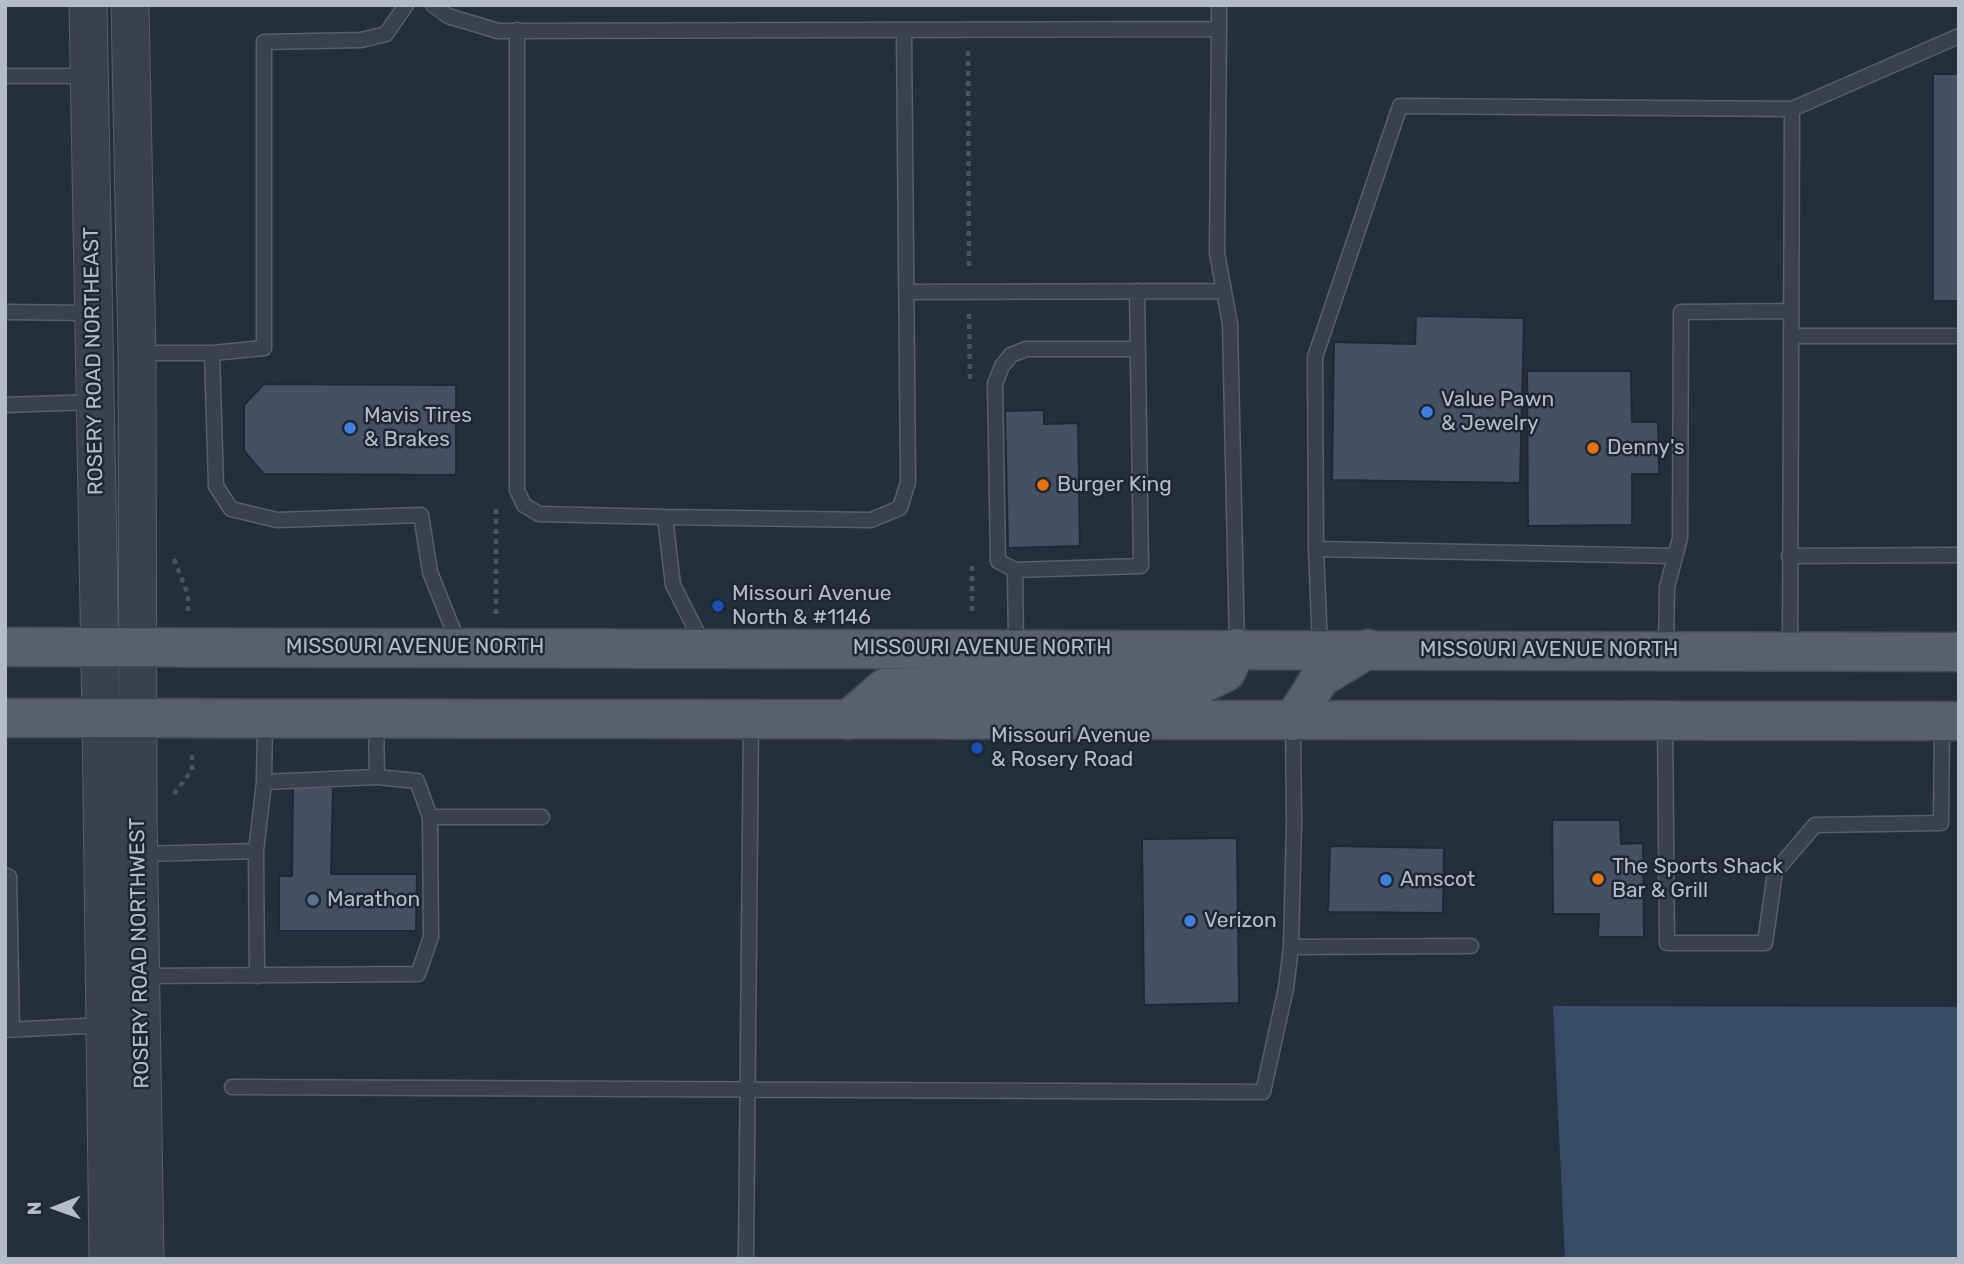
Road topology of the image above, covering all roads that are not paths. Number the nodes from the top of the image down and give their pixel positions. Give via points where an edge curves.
1 (88, 5) edge
2 (131, 5) edge
3 (406, 5) edge
4 (433, 5) edge
5 (1219, 5) edge
6 (1219, 29) junction
7 (517, 30) junction
8 (904, 30) junction
9 (1959, 36) edge
10 (5, 76) edge
11 (88, 76) junction
12 (1792, 109) junction
13 (1137, 291) junction
14 (1224, 291) junction
15 (907, 292) junction
16 (1791, 311) junction
17 (5, 312) edge
18 (93, 313) junction
19 (1791, 335) junction
20 (1959, 336) edge
21 (1138, 349) junction
22 (137, 353) junction
23 (212, 354) junction
24 (94, 402) junction
25 (5, 405) edge
26 (666, 521) junction
27 (1316, 549) junction
28 (1959, 555) edge
29 (1674, 556) junction
30 (1789, 556) junction
31 (1015, 570) junction
32 (5, 646) edge
33 (460, 646) junction
34 (99, 647) junction
35 (139, 647) junction
36 (705, 648) junction
37 (1016, 648) junction
38 (1237, 648) junction
39 (1320, 649) junction
40 (1368, 649) junction
41 (1666, 650) junction
42 (1790, 650) junction
43 (1959, 652) edge
44 (5, 718) edge
45 (119, 718) junction
46 (265, 718) junction
47 (376, 718) junction
48 (751, 720) junction
49 (848, 720) junction
50 (1293, 721) junction
51 (1665, 721) junction
52 (1950, 721) edge
53 (377, 777) junction
54 (264, 782) junction
55 (430, 817) junction
56 (542, 817) dead end
57 (256, 851) junction
58 (138, 854) junction
59 (5, 875) edge
60 (1471, 946) dead end
61 (1292, 947) junction
62 (141, 976) junction
63 (257, 976) junction
64 (105, 1025) junction
65 (9, 1030) edge
66 (232, 1087) dead end
67 (746, 1089) junction
68 (107, 1162) junction
69 (108, 1259) edge
70 (127, 1259) edge
71 (145, 1259) edge
72 (746, 1259) edge

1 - 11 street, ROSERY ROAD NORTHEAST
2 - 22 street, ROSERY ROAD NORTHEAST
3 - 23 lane via 386,34 361,40 264,42 264,348
4 - 7 lane via 461,20 498,31
5 - 6 lane
6 - 8 lane
6 - 14 lane via 1217,253
7 - 8 lane
7 - 26 lane via 517,490 524,505 539,514
8 - 15 lane
9 - 12 lane
10 - 11 lane
11 - 18 street, ROSERY ROAD NORTHEAST
12 - 16 lane
12 - 27 lane via 1400,106 1315,358
13 - 14 lane
13 - 15 lane
13 - 21 lane
14 - 38 lane via 1230,324
15 - 26 lane via 908,482 900,508 871,520
16 - 19 lane
16 - 29 lane via 1681,312 1680,538
17 - 18 lane
18 - 24 street, ROSERY ROAD NORTHEAST
19 - 20 lane
19 - 30 lane
21 - 31 lane via 1141,566
21 - 31 lane via 1026,349 1011,355 1002,366 995,384 998,561
22 - 23 lane
22 - 35 street, ROSERY ROAD NORTHEAST
23 - 33 lane via 216,486 232,509 277,520 421,515 430,572
24 - 25 lane
24 - 34 street, ROSERY ROAD NORTHEAST
26 - 36 lane via 673,585
27 - 29 lane
27 - 39 lane
28 - 30 lane
29 - 41 lane via 1667,587
30 - 42 lane
31 - 37 lane
32 - 34 main road, MISSOURI AVENUE NORTH
33 - 35 main road, MISSOURI AVENUE NORTH
33 - 36 main road, MISSOURI AVENUE NORTH
34 - 35 main road, MISSOURI AVENUE NORTH
34 - 45 street, ROSERY ROAD NORTHEAST
35 - 45 street, ROSERY ROAD NORTHWEST
36 - 37 main road, MISSOURI AVENUE NORTH
37 - 38 main road, MISSOURI AVENUE NORTH
38 - 39 main road, MISSOURI AVENUE NORTH
38 - 49 main road via 1226,672 1202,684 885,688
39 - 40 main road, MISSOURI AVENUE NORTH
40 - 41 main road, MISSOURI AVENUE NORTH
40 - 50 main road via 1320,678
41 - 42 main road, MISSOURI AVENUE NORTH
42 - 43 main road, MISSOURI AVENUE NORTH
44 - 45 main road
45 - 46 main road
45 - 58 street, ROSERY ROAD NORTHWEST
45 - 64 street, ROSERY ROAD NORTHWEST
46 - 47 main road
46 - 54 lane
47 - 48 main road
47 - 53 lane
48 - 49 main road
48 - 67 lane
49 - 50 main road
50 - 51 main road
50 - 61 lane
51 - 52 main road
51 - 52 lane via 1667,943 1765,943 1775,872 1815,825 1941,823
53 - 54 lane
53 - 55 lane via 417,780
54 - 57 lane
55 - 56 lane
55 - 63 lane via 431,937 418,974
57 - 58 lane
57 - 63 lane
58 - 62 street, ROSERY ROAD NORTHWEST
59 - 65 lane via 9,877
60 - 61 lane
61 - 67 lane via 1263,1092
62 - 63 lane
62 - 71 street, ROSERY ROAD NORTHWEST
64 - 65 lane
64 - 68 street, ROSERY ROAD NORTHWEST
66 - 67 lane
67 - 72 lane
68 - 69 street, ROSERY ROAD NORTHWEST
68 - 70 street via 126,1204

